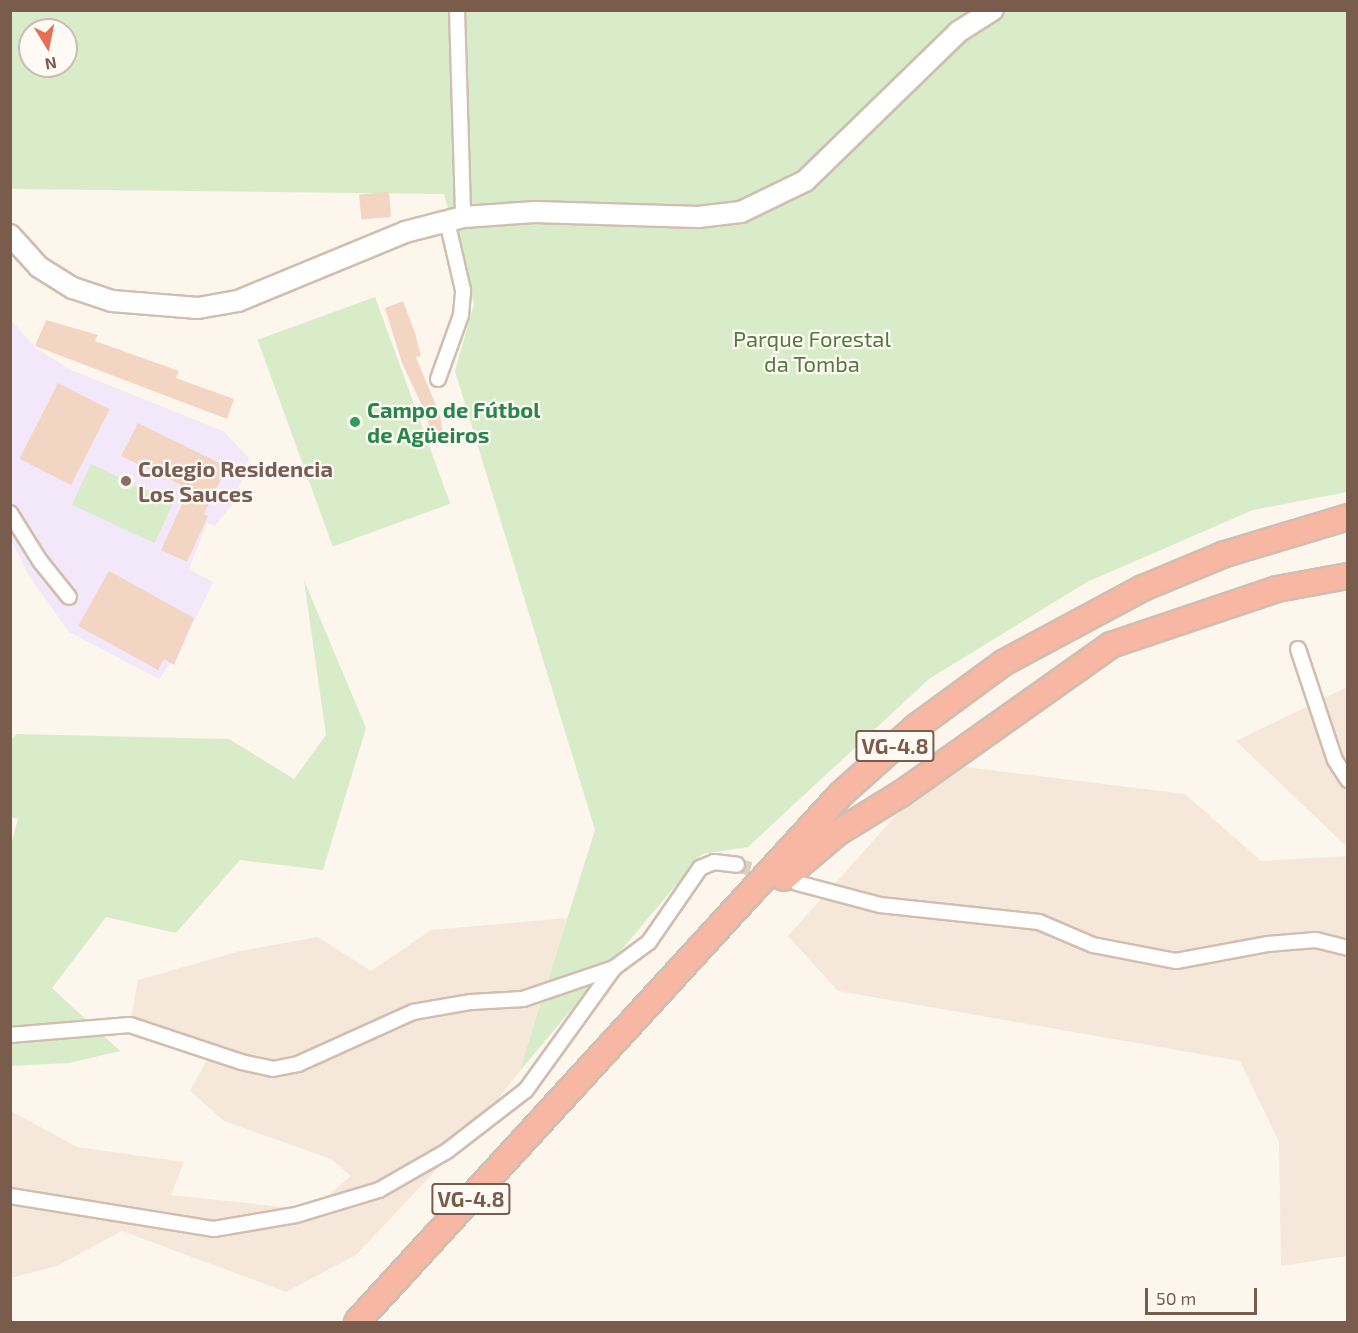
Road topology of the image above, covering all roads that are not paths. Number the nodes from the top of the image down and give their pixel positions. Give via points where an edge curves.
1 (457, 10) edge
2 (993, 10) edge
3 (455, 219) junction
4 (10, 235) edge
5 (438, 379) dead end
6 (10, 513) edge
7 (1347, 517) edge
8 (1347, 524) edge
9 (1292, 534) junction
10 (1347, 576) edge
11 (69, 597) dead end
12 (1298, 649) dead end
13 (1347, 780) edge
14 (737, 865) tunnel mouth
15 (797, 883) dead end
16 (1347, 948) edge
17 (614, 968) junction
18 (10, 1035) edge
19 (584, 1075) junction
20 (10, 1197) edge
21 (357, 1323) edge

1 - 3 street
2 - 3 street via 958,32 805,181 771,201 741,212 698,217 535,212
3 - 4 street via 405,232 238,301 198,308 112,301 73,288 39,267
3 - 5 street via 463,290 461,315
6 - 11 street via 40,561
7 - 9 highway
8 - 9 highway, VG-4.8
9 - 19 highway, VG-4.8 via 1226,554 1077,620 1004,663 915,727 840,795
10 - 19 highway via 1277,589 1111,645 803,859 639,1032
12 - 13 street via 1335,760
14 - 17 street via 714,862 700,868 649,942
15 - 16 street via 880,905 1039,922 1093,945 1176,961 1268,944 1316,940
17 - 18 street via 523,999 471,1002 413,1012 298,1064 273,1069 130,1024
17 - 20 street via 526,1090 447,1151 379,1190 296,1215 214,1229
19 - 21 highway, VG-4.8

